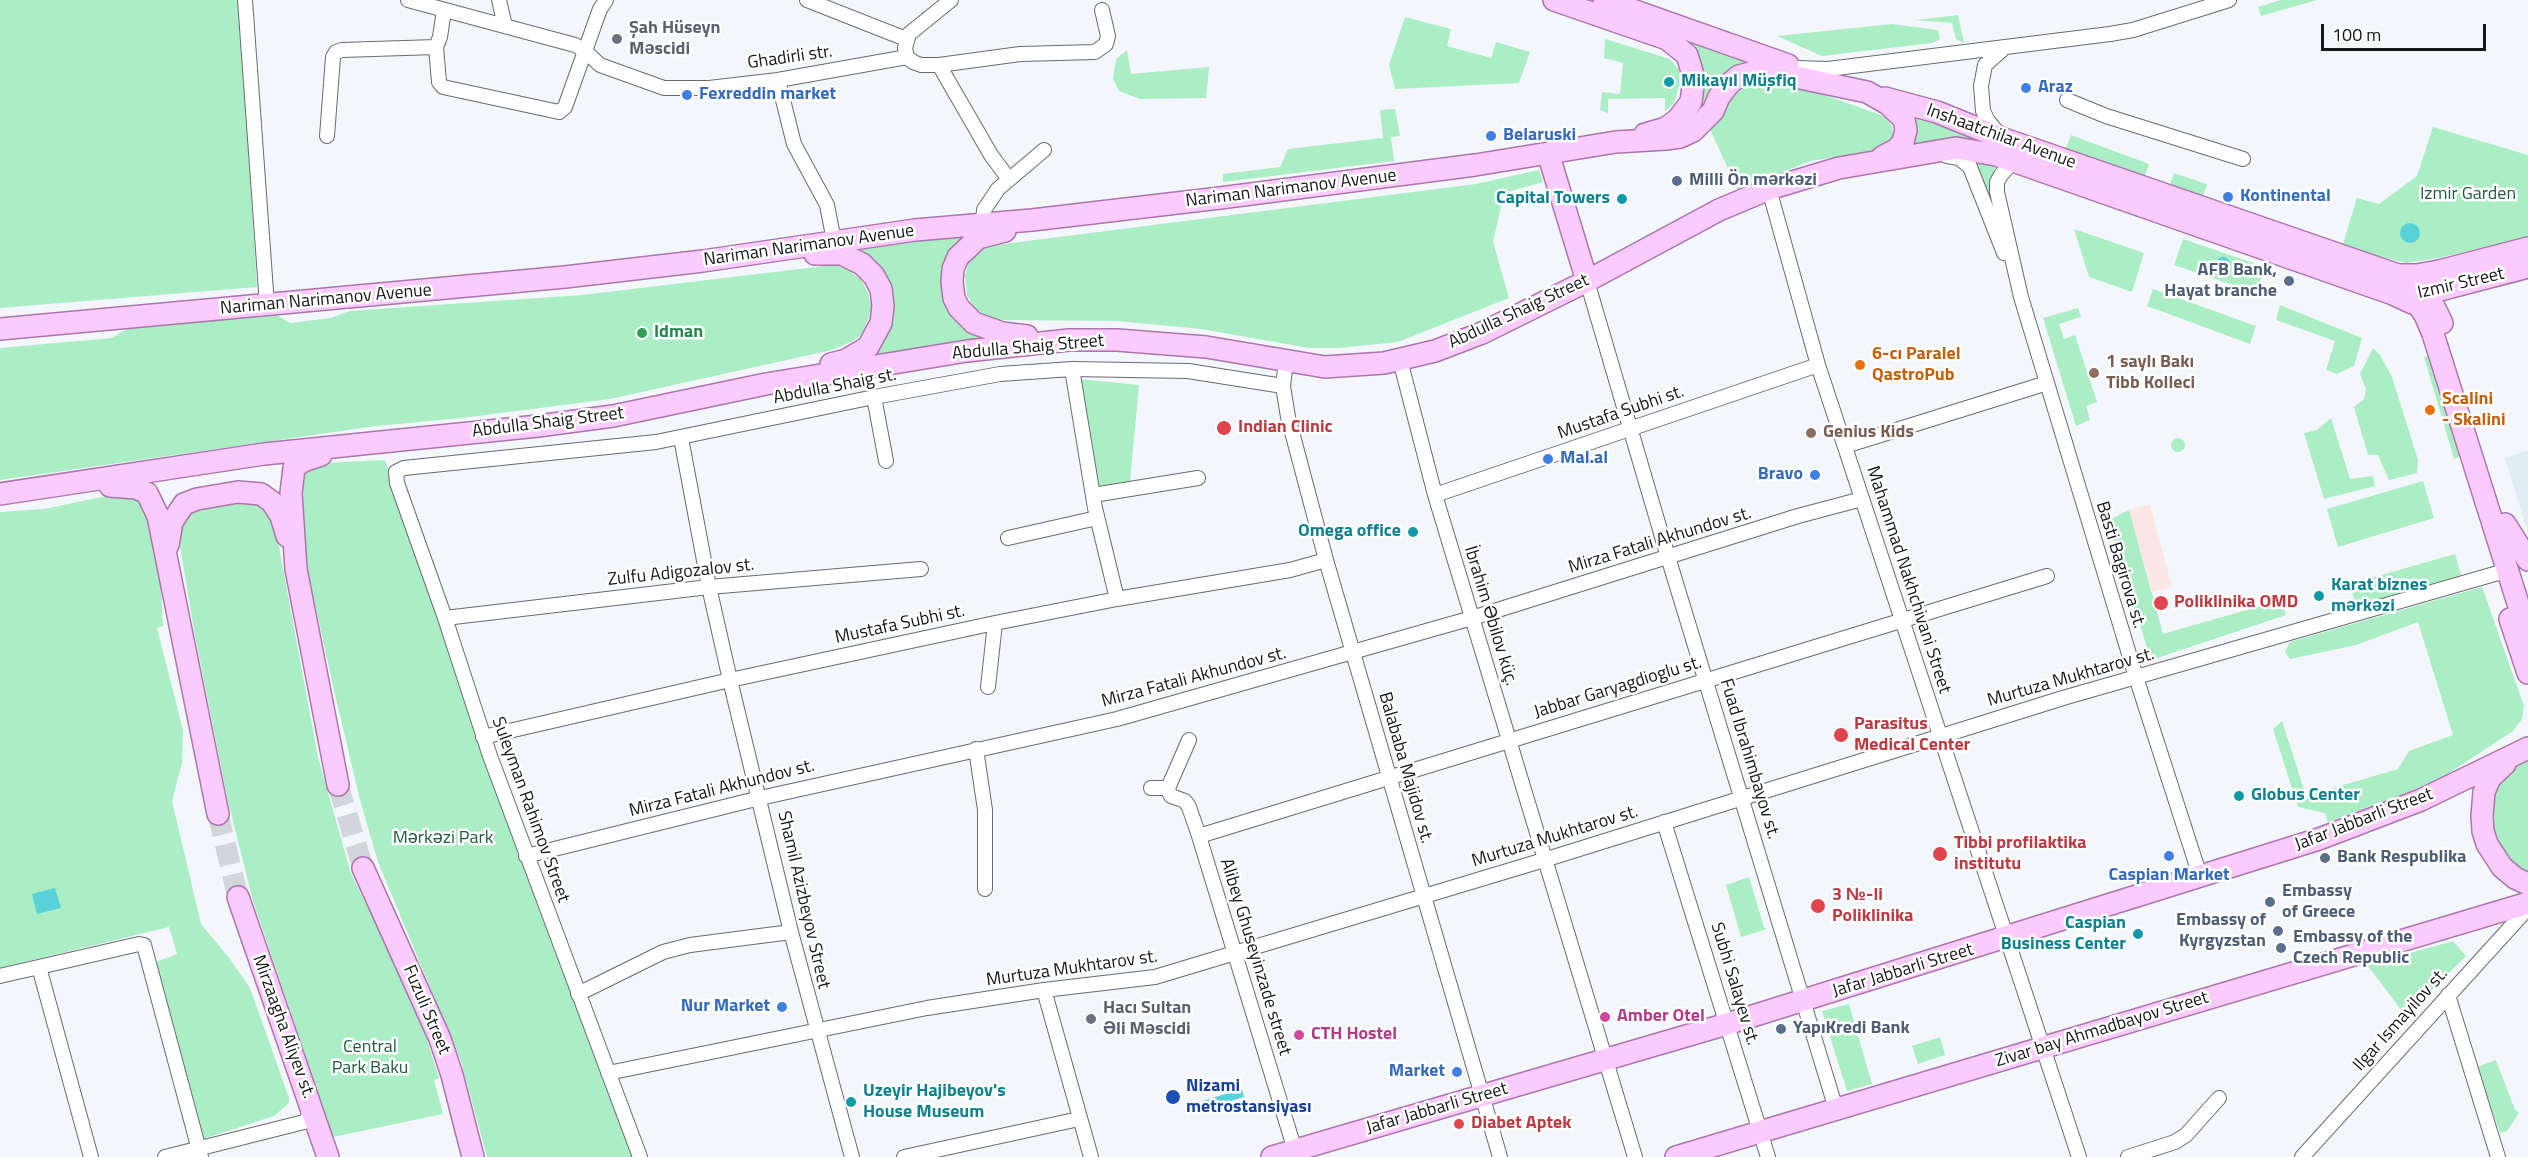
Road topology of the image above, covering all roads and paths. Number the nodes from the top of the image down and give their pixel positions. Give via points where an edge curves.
1 (245, 0) edge
2 (408, 0) edge
3 (499, 0) edge
4 (606, 0) edge
5 (807, 0) edge
6 (951, 0) edge
7 (1554, 0) edge
8 (1604, 0) edge
9 (2229, 0) edge
10 (444, 10) junction
11 (1102, 10) dead end
12 (505, 26) junction
13 (906, 39) junction
14 (2009, 46) junction
15 (435, 47) junction
16 (585, 51) junction
17 (907, 57) junction
18 (939, 65) junction
19 (1797, 68) junction
20 (778, 80) junction
21 (1868, 93) junction
22 (2067, 100) dead end
23 (327, 136) dead end
24 (2004, 139) junction
25 (1616, 142) junction
26 (1044, 150) dead end
27 (1548, 153) junction
28 (1918, 154) junction
29 (2243, 159) dead end
30 (1869, 163) junction
31 (2019, 163) junction
32 (1008, 178) junction
33 (1769, 189) junction
34 (1032, 220) junction
35 (982, 224) junction
36 (834, 241) junction
37 (2528, 248) edge
38 (703, 261) junction
39 (2528, 267) edge
40 (1587, 281) junction
41 (2395, 284) junction
42 (2021, 297) junction
43 (2433, 302) junction
44 (267, 305) junction
45 (0, 329) edge
46 (1069, 340) junction
47 (1400, 360) junction
48 (1286, 361) junction
49 (1818, 365) junction
50 (1072, 369) junction
51 (2047, 383) junction
52 (766, 384) junction
53 (1283, 386) junction
54 (874, 397) junction
55 (1630, 429) junction
56 (681, 438) junction
57 (359, 444) junction
58 (1845, 446) junction
59 (886, 461) dead end
60 (396, 472) joint
61 (1198, 478) dead end
62 (56, 487) junction
63 (0, 494) edge
64 (1093, 495) junction
65 (1435, 495) junction
66 (1862, 499) junction
67 (1097, 518) junction
68 (2499, 526) junction
69 (1008, 538) dead end
70 (1668, 557) junction
71 (1326, 560) junction
72 (2512, 563) edge
73 (296, 569) junction
74 (921, 569) dead end
75 (2048, 576) dead end
76 (709, 587) junction
77 (2528, 594) edge
78 (174, 598) junction
79 (1117, 599) junction
80 (445, 618) junction
81 (1472, 618) junction
82 (1902, 620) junction
83 (995, 623) junction
84 (2528, 635) edge
85 (1352, 653) junction
86 (2528, 673) edge
87 (2136, 677) junction
88 (1706, 679) junction
89 (730, 680) junction
90 (988, 687) dead end
91 (1941, 736) junction
92 (483, 737) junction
93 (1189, 740) dead end
94 (1509, 741) junction
95 (2526, 748) edge
96 (976, 749) junction
97 (1389, 779) junction
98 (338, 785) tunnel mouth
99 (1151, 788) dead end
100 (1168, 789) junction
101 (1741, 797) junction
102 (760, 798) junction
103 (218, 814) tunnel mouth
104 (1664, 822) junction
105 (1199, 836) junction
106 (526, 856) junction
107 (1544, 860) junction
108 (363, 868) tunnel mouth
109 (2200, 876) junction
110 (2528, 884) edge
111 (985, 889) dead end
112 (1424, 896) junction
113 (238, 897) tunnel mouth
114 (2528, 903) edge
115 (2528, 908) edge
116 (791, 932) junction
117 (2008, 938) junction
118 (1234, 953) junction
119 (39, 967) junction
120 (0, 976) edge
121 (1044, 990) junction
122 (578, 994) junction
123 (2448, 995) junction
124 (1803, 1001) junction
125 (1728, 1024) junction
126 (816, 1030) junction
127 (2042, 1048) junction
128 (1606, 1060) junction
129 (608, 1073) junction
130 (304, 1086) junction
131 (1482, 1096) junction
132 (2219, 1098) dead end
133 (1836, 1109) junction
134 (1079, 1119) junction
135 (1760, 1132) junction
136 (200, 1153) edge
137 (1296, 1154) edge
138 (91, 1157) edge
139 (165, 1157) edge
140 (328, 1157) edge
141 (473, 1157) edge
142 (640, 1157) edge
143 (852, 1157) edge
144 (904, 1157) edge
145 (1091, 1157) edge
146 (1272, 1157) edge
147 (1500, 1157) edge
148 (1635, 1157) edge
149 (1676, 1157) edge
150 (1768, 1157) edge
151 (2079, 1157) edge
152 (2128, 1157) edge
153 (2302, 1157) edge
154 (2498, 1157) edge

1 - 44 street
2 - 10 street, Ghadirli str.
3 - 12 street
4 - 16 street
5 - 13 street
6 - 13 street
7 - 25 main road via 1667,39 1682,49 1692,64 1691,102 1678,119 1666,128
8 - 19 main road, Inshaatchilar Avenue
9 - 14 street via 2133,30
10 - 12 street, Ghadirli str.
10 - 15 street
11 - 18 street via 1108,36 1106,44 1095,51 1010,55
12 - 16 street, Ghadirli str.
13 - 17 street
14 - 19 street via 1828,69
14 - 24 street via 1985,65 1980,86 1983,111
15 - 16 street via 443,87 559,112 565,107
15 - 23 street via 336,52
16 - 20 street, Ghadirli str. via 600,65 664,88 709,88
17 - 18 street via 921,65
17 - 20 street, Ghadirli str.
18 - 32 street
19 - 21 main road, Inshaatchilar Avenue
20 - 36 street via 794,144 827,205
21 - 24 main road, Inshaatchilar Avenue via 1937,112
21 - 25 main road via 1752,71 1729,84 1713,111 1693,131 1680,137
21 - 30 main road via 1898,111 1906,130 1897,149
22 - 29 street
24 - 41 main road, Inshaatchilar Avenue
25 - 27 main road, Nariman Narimanov Avenue
26 - 32 street
27 - 34 main road, Nariman Narimanov Avenue
27 - 40 main road
28 - 30 main road, Abdulla Shaig Street
28 - 31 main road, Abdulla Shaig Street via 1956,148
28 - 42 street, Basti Bagirova st. via 1959,158 1970,167
30 - 33 main road, Abdulla Shaig Street via 1812,174
31 - 41 main road, Inshaatchilar Avenue
31 - 42 street, Basti Bagirova st. via 2009,165 2001,175 1997,192
32 - 35 street via 989,201
33 - 40 main road, Abdulla Shaig Street via 1719,210
33 - 49 street, Mahammad Nakhchivani Street
34 - 35 main road, Nariman Narimanov Avenue
34 - 46 main road via 978,238 967,246 953,269 954,298 966,317 985,329
35 - 36 main road, Nariman Narimanov Avenue
36 - 38 main road, Nariman Narimanov Avenue
37 - 41 main road, Izmir Street via 2416,275
38 - 44 main road, Nariman Narimanov Avenue
38 - 52 main road via 842,254 862,264 877,282 883,306 881,323 868,347 846,360
39 - 43 main road, Izmir Street via 2450,288
40 - 47 main road, Abdulla Shaig Street via 1482,333
40 - 55 street, Fuad Ibrahimbayov st.
41 - 43 main road via 2420,286
41 - 68 main road via 2426,315
42 - 51 street, Basti Bagirova st.
43 - 68 main road
44 - 45 main road, Nariman Narimanov Avenue
46 - 48 main road, Abdulla Shaig Street via 1176,344
46 - 52 main road, Abdulla Shaig Street via 967,351
47 - 48 main road, Abdulla Shaig Street via 1343,367
47 - 65 street, İbrahim Əbilov küç.
48 - 53 street, Balababa Majidov st.
49 - 55 street, Mustafa Subhi st.
49 - 58 street, Mahammad Nakhchivani Street
50 - 53 street, Abdulla Shaig st. via 1188,371
50 - 54 street, Abdulla Shaig st. via 1000,374
50 - 64 street
51 - 58 street
51 - 87 street, Basti Bagirova st.
52 - 57 main road, Abdulla Shaig Street via 613,416
53 - 71 street, Balababa Majidov st.
54 - 56 street, Abdulla Shaig st.
54 - 59 street
55 - 65 street, Mustafa Subhi st.
55 - 70 street, Fuad Ibrahimbayov st.
56 - 60 street, Abdulla Shaig st. via 404,468
56 - 76 street, Shamil Azizbeyov Street
57 - 62 main road, Abdulla Shaig Street via 228,459
57 - 73 main road via 303,460 294,468 291,493
58 - 66 street, Mahammad Nakhchivani Street
60 - 80 street, Suleyman Rahimov Street
61 - 64 street
62 - 63 main road, Abdulla Shaig Street
62 - 78 main road via 121,486 147,493 158,516
64 - 67 street
65 - 81 street, İbrahim Əbilov küç.
66 - 70 street, Mirza Fatali Akhundov st.
66 - 82 street, Mahammad Nakhchivani Street
67 - 69 street
67 - 79 street
68 - 72 main road
70 - 81 street, Mirza Fatali Akhundov st.
70 - 88 street, Fuad Ibrahimbayov st.
71 - 79 street, Mustafa Subhi st. via 1282,572
71 - 85 street, Balababa Majidov st.
72 - 77 main road
72 - 84 main road
72 - 86 main road via 2503,597
72 - 87 street, Murtuza Mukhtarov st.
73 - 78 main road via 280,516 267,497 238,492 197,499 179,509 170,530
73 - 98 main road
74 - 76 street, Zulfu Adigozalov st.
75 - 82 street, Jabbar Garyagdioglu st.
76 - 80 street, Zulfu Adigozalov st.
76 - 89 street, Shamil Azizbeyov Street
78 - 103 main road
79 - 83 street, Mustafa Subhi st.
80 - 92 street, Suleyman Rahimov Street
81 - 85 street, Mirza Fatali Akhundov st.
81 - 94 street, İbrahim Əbilov küç.
82 - 88 street, Jabbar Garyagdioglu st.
82 - 91 street, Mahammad Nakhchivani Street
83 - 89 street, Mustafa Subhi st.
83 - 90 street
85 - 96 street, Mirza Fatali Akhundov st. via 1072,730
85 - 97 street, Balababa Majidov st.
87 - 91 street, Murtuza Mukhtarov st.
87 - 109 street, Basti Bagirova st.
88 - 94 street, Jabbar Garyagdioglu st.
88 - 101 street, Fuad Ibrahimbayov st.
89 - 92 street, Mustafa Subhi st.
89 - 102 street, Shamil Azizbeyov Street
91 - 101 street, Murtuza Mukhtarov st.
91 - 117 street, Mahammad Nakhchivani Street
92 - 106 street, Suleyman Rahimov Street
93 - 100 street
94 - 97 street, Jabbar Garyagdioglu st.
94 - 107 street, İbrahim Əbilov küç.
95 - 109 main road, Jafar Jabbarli Street via 2451,787 2371,821
95 - 110 main road via 2490,778 2482,816 2493,856 2512,876
96 - 102 street, Mirza Fatali Akhundov st.
96 - 111 street via 985,810
97 - 105 street, Jabbar Garyagdioglu st.
97 - 112 street, Balababa Majidov st.
99 - 100 street
100 - 105 street, Alibey Ghuseyinzade street via 1171,796 1185,801 1189,807
101 - 104 street, Murtuza Mukhtarov st.
101 - 124 street, Fuad Ibrahimbayov st.
102 - 106 street, Mirza Fatali Akhundov st.
102 - 116 street, Shamil Azizbeyov Street
104 - 107 street, Murtuza Mukhtarov st.
104 - 125 street, Subhi Salayev st.
105 - 118 street, Alibey Ghuseyinzade street
106 - 122 street, Suleyman Rahimov Street
107 - 112 street, Murtuza Mukhtarov st.
107 - 128 street, İbrahim Əbilov küç.
108 - 141 main road, Fuzuli Street via 440,1039
109 - 117 main road, Jafar Jabbarli Street
112 - 118 street, Murtuza Mukhtarov st.
112 - 131 street, Balababa Majidov st.
113 - 130 main road, Mirzaagha Aliyev st.
114 - 127 main road, Zivar bay Ahmadbayov Street
115 - 123 street, Ilgar Ismayilov st.
116 - 122 street via 663,952
116 - 126 street, Shamil Azizbeyov Street
117 - 124 main road, Jafar Jabbarli Street
117 - 127 street, Mahammad Nakhchivani Street
118 - 121 street, Murtuza Mukhtarov st. via 1155,977
118 - 137 street, Alibey Ghuseyinzade street
119 - 120 street
119 - 136 street via 144,945
119 - 138 street
121 - 126 street, Murtuza Mukhtarov st.
121 - 134 street
122 - 129 street, Suleyman Rahimov Street
123 - 153 street, Ilgar Ismayilov st.
123 - 154 street
124 - 125 main road, Jafar Jabbarli Street
124 - 133 street, Fuad Ibrahimbayov st.
125 - 128 main road, Jafar Jabbarli Street
125 - 135 street, Subhi Salayev st.
126 - 129 street, Murtuza Mukhtarov st.
126 - 143 street, Shamil Azizbeyov Street
127 - 133 main road, Zivar bay Ahmadbayov Street
127 - 151 street, Mahammad Nakhchivani Street
128 - 131 main road, Jafar Jabbarli Street
128 - 148 street, İbrahim Əbilov küç.
129 - 142 street, Suleyman Rahimov Street
130 - 136 street via 310,1113 307,1120
130 - 140 main road, Mirzaagha Aliyev st.
131 - 137 main road, Jafar Jabbarli Street
131 - 147 street, Balababa Majidov st.
132 - 152 street via 2186,1135
133 - 135 main road, Zivar bay Ahmadbayov Street
134 - 144 street
134 - 145 street
135 - 149 main road, Zivar bay Ahmadbayov Street
135 - 150 street, Subhi Salayev st.
136 - 139 street
137 - 146 main road, Jafar Jabbarli Street

